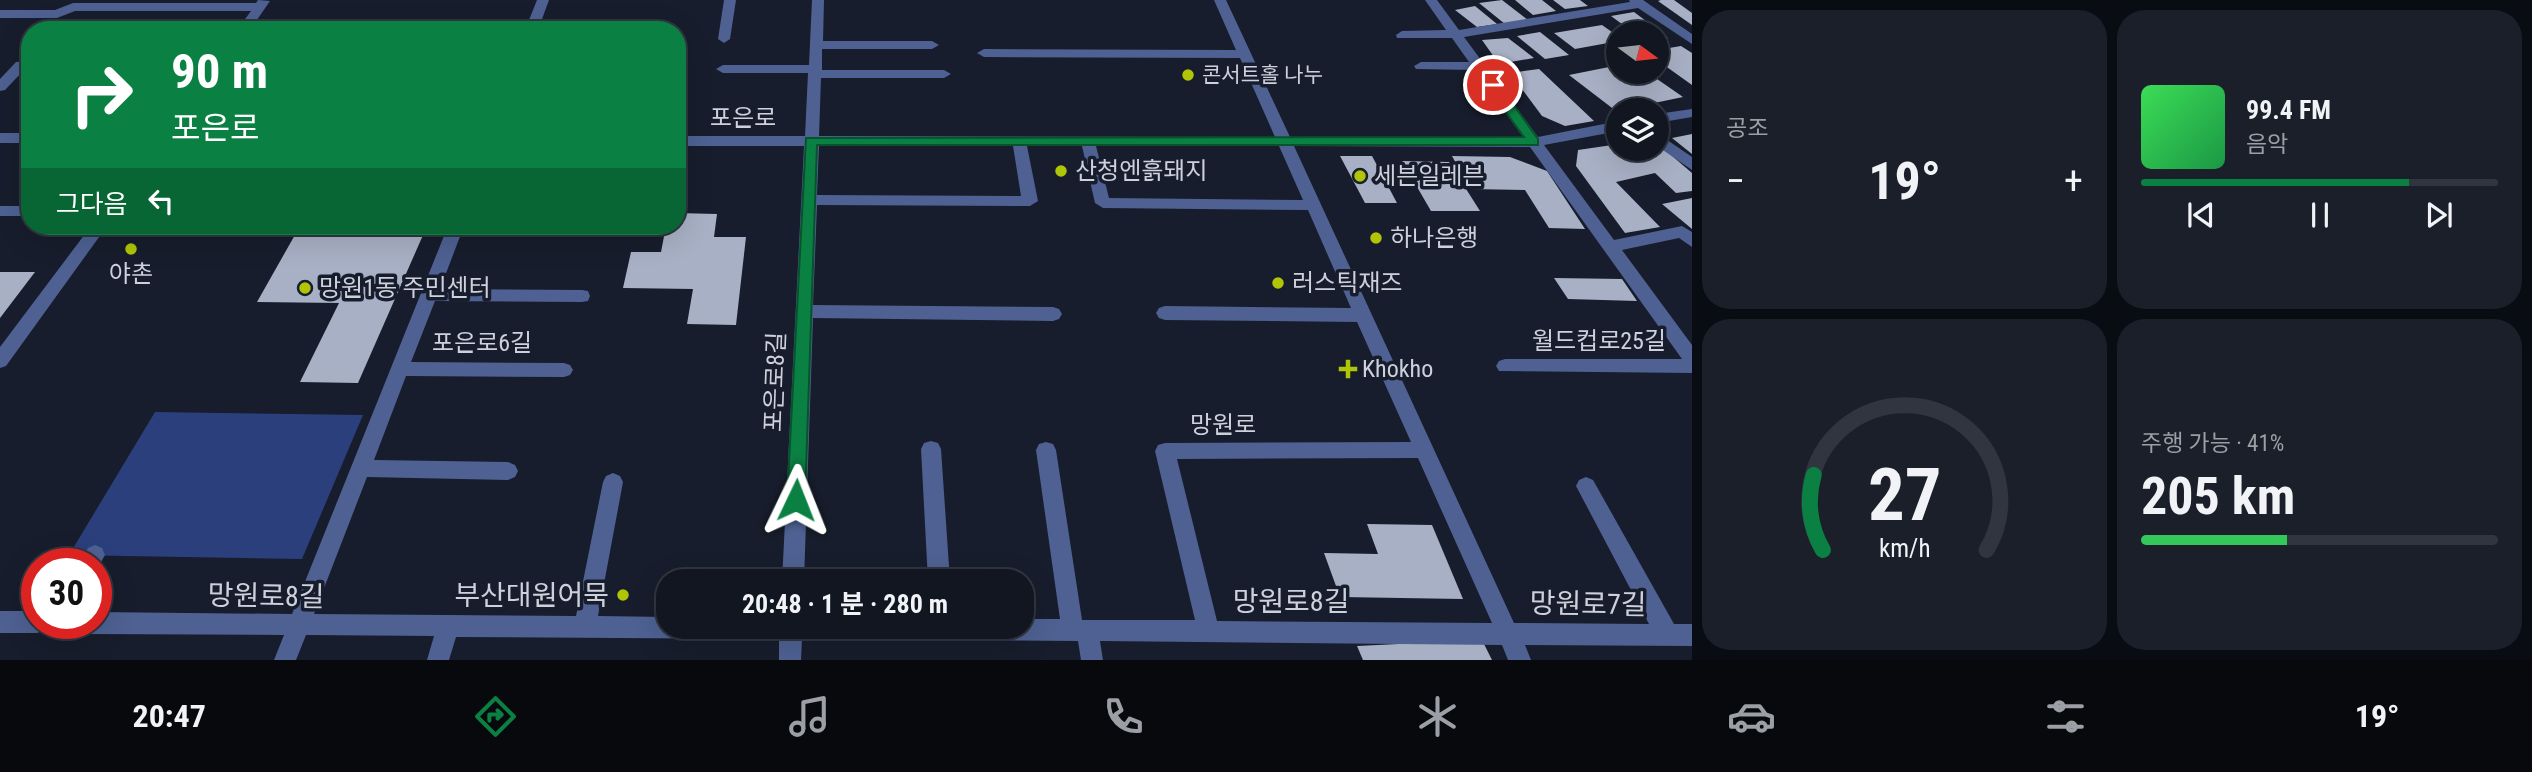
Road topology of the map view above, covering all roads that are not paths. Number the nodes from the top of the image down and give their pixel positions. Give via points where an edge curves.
1 (543, 0) edge
2 (730, 0) edge
3 (818, 0) edge
4 (1220, 0) edge
5 (1432, 0) edge
6 (1638, 2) edge
7 (262, 3) edge
8 (0, 14) edge
9 (249, 21) edge
10 (535, 21) edge
11 (1402, 34) dead end
12 (1455, 34) junction
13 (724, 39) dead end
14 (1692, 40) edge
15 (816, 45) junction
16 (932, 45) dead end
17 (984, 53) dead end
18 (1245, 54) junction
19 (21, 65) edge
20 (1421, 65) dead end
21 (1479, 66) junction
22 (723, 69) dead end
23 (814, 72) junction
24 (944, 74) dead end
25 (0, 87) edge
26 (1692, 113) edge
27 (1669, 117) edge
28 (1606, 128) edge
29 (0, 138) edge
30 (21, 138) edge
31 (686, 141) edge
32 (811, 141) junction
33 (1019, 141) junction
34 (1088, 142) junction
35 (1284, 142) junction
36 (1534, 142) junction
37 (1669, 147) edge
38 (1692, 165) edge
39 (808, 200) junction
40 (1313, 205) junction
41 (0, 211) edge
42 (21, 211) edge
43 (92, 235) edge
44 (452, 235) edge
45 (1687, 236) edge
46 (1610, 247) junction
47 (428, 295) junction
48 (582, 296) dead end
49 (804, 311) junction
50 (1165, 313) dead end
51 (1053, 314) dead end
52 (1363, 314) junction
53 (1692, 359) edge
54 (0, 361) edge
55 (1505, 366) dead end
56 (1692, 366) edge
57 (399, 369) junction
58 (564, 370) dead end
59 (931, 449) dead end
60 (1046, 450) dead end
61 (1425, 450) junction
62 (360, 468) junction
63 (508, 471) dead end
64 (613, 482) dead end
65 (1586, 486) dead end
66 (793, 569) edge
67 (938, 569) edge
68 (0, 622) edge
69 (21, 622) edge
70 (112, 623) edge
71 (299, 626) junction
72 (585, 627) junction
73 (656, 627) edge
74 (447, 628) junction
75 (1034, 630) edge
76 (1080, 631) junction
77 (1209, 631) junction
78 (1507, 632) junction
79 (1667, 635) junction
80 (1692, 635) edge
81 (791, 639) edge
82 (285, 660) edge
83 (438, 660) edge
84 (790, 660) edge
85 (1092, 660) edge
86 (1520, 660) edge

1 - 10 street
2 - 13 street
3 - 15 street, 포은로8길
4 - 18 street
5 - 12 street, 월드컵로25길
6 - 12 street
6 - 14 street
7 - 8 street via 73,7 57,14
7 - 9 street
11 - 12 street
12 - 21 street, 월드컵로25길
15 - 16 street
15 - 23 street, 포은로8길
17 - 18 street
18 - 35 street
19 - 25 street
20 - 21 street
21 - 36 street, 월드컵로25길
22 - 23 street
23 - 24 street
23 - 32 street, 포은로8길
26 - 27 street
28 - 36 street, 포은로
29 - 30 street
31 - 32 street, 포은로
32 - 33 street, 포은로
32 - 39 street, 포은로8길
33 - 34 street, 포은로
33 - 39 street via 1030,201
34 - 35 street, 포은로
34 - 40 street via 1103,203
35 - 36 street, 포은로
35 - 40 street
36 - 46 street, 월드컵로25길
37 - 38 street
39 - 49 street, 포은로8길
40 - 52 street
41 - 42 street
43 - 54 street
44 - 47 street, 포은로6길
45 - 46 street
46 - 53 street, 월드컵로25길
47 - 48 street, 포은로6길
47 - 57 street, 포은로6길
49 - 51 street, 포은로8길
49 - 66 street, 포은로8길
50 - 52 street
52 - 61 street
55 - 56 street, 월드컵로25길
57 - 58 street, 포은로6길
57 - 62 street, 포은로6길
59 - 67 street
60 - 76 street
61 - 77 street, 망원로 via 1165,451
61 - 78 street
62 - 63 street
62 - 71 street, 포은로6길
64 - 72 street
65 - 79 street, 망원로7길
68 - 69 street
70 - 71 street, 망원로8길
71 - 74 street, 망원로8길
71 - 82 street, 포은로6길
72 - 73 street, 망원로8길
72 - 74 street, 망원로8길
74 - 83 street
75 - 76 street, 망원로8길
76 - 77 street, 망원로8길
76 - 85 street
77 - 78 street, 망원로8길
78 - 79 street, 망원로7길
78 - 86 street
79 - 80 street, 망원로7길
81 - 84 street

